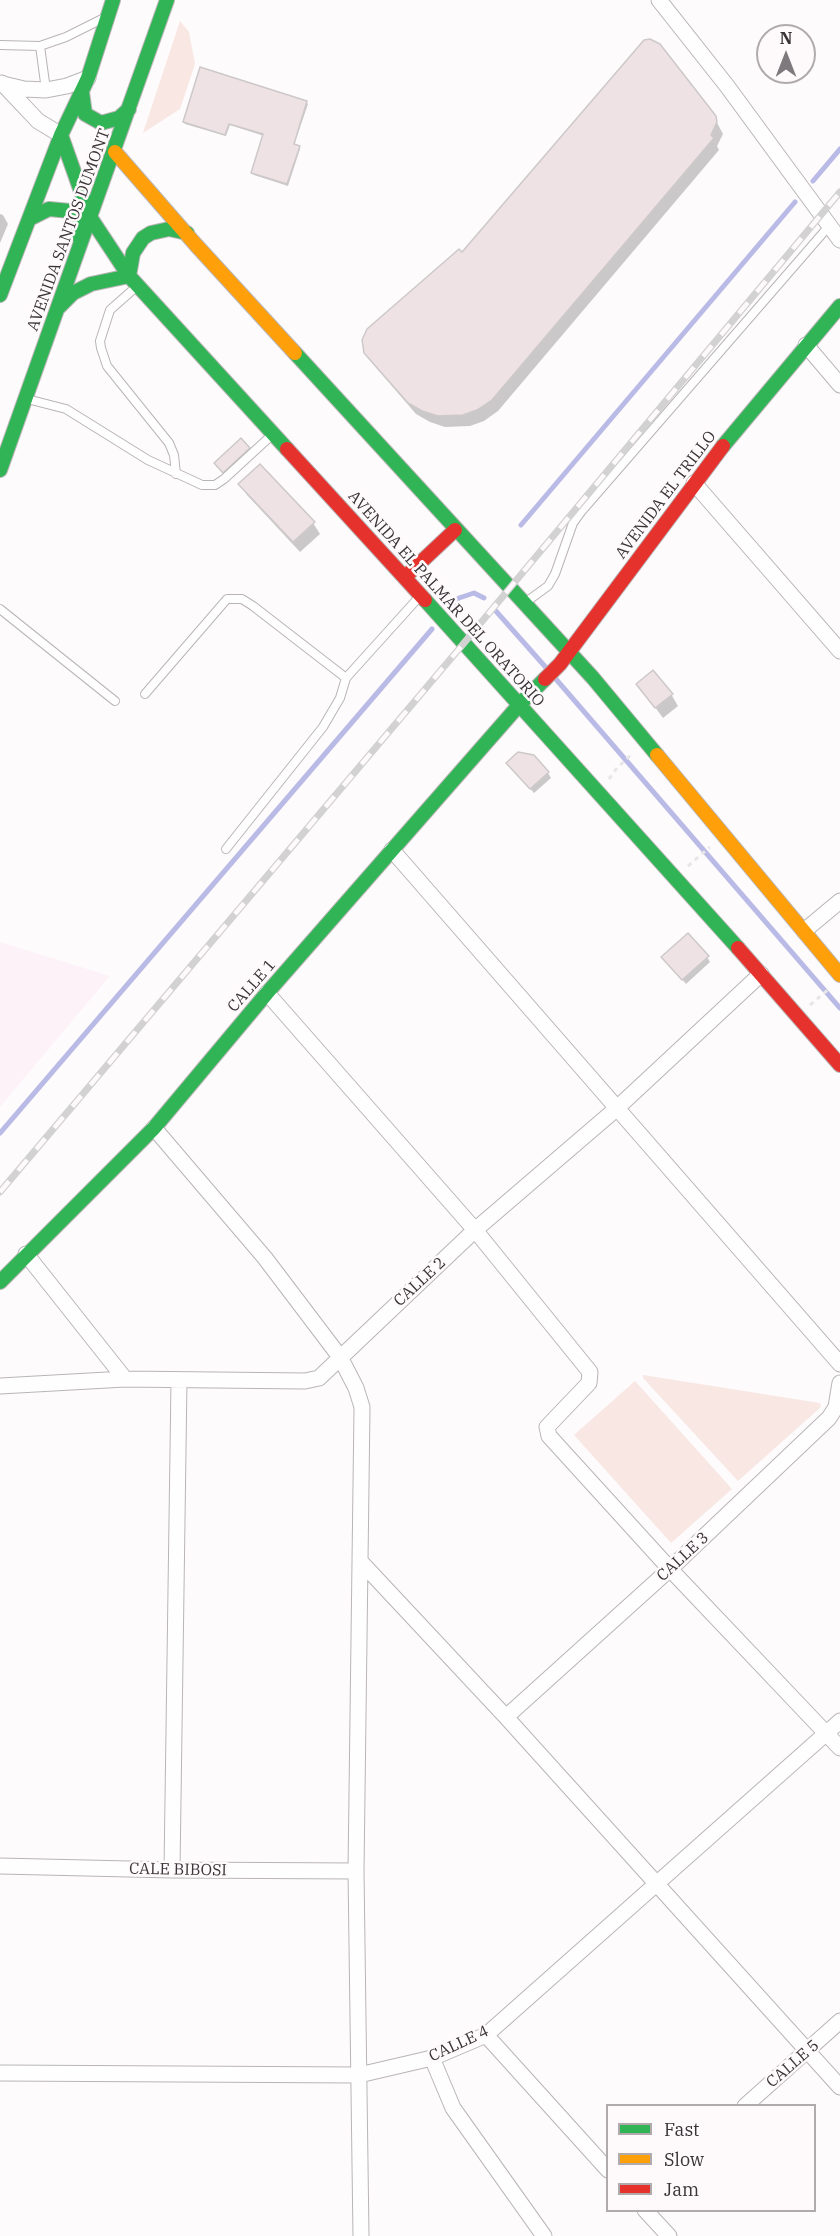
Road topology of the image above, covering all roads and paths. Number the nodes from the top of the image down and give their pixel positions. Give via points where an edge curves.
1 (113, 0) edge
2 (167, 0) edge
3 (658, 0) edge
4 (108, 15) junction
5 (0, 45) edge
6 (40, 46) junction
7 (1, 82) edge
8 (85, 85) junction
9 (46, 90) junction
10 (129, 109) junction
11 (61, 135) junction
12 (115, 152) junction
13 (84, 217) junction
14 (31, 218) junction
15 (829, 226) junction
16 (187, 233) junction
17 (840, 240) edge
18 (133, 280) junction
19 (0, 295) edge
20 (840, 306) edge
21 (58, 307) junction
22 (806, 345) junction
23 (840, 385) edge
24 (27, 399) junction
25 (273, 434) junction
26 (0, 470) edge
27 (176, 474) junction
28 (694, 483) junction
29 (451, 534) junction
30 (405, 577) junction
31 (421, 595) junction
32 (524, 604) junction
33 (0, 609) edge
34 (840, 651) edge
35 (569, 653) junction
36 (346, 678) junction
37 (145, 694) dead end
38 (115, 701) dead end
39 (520, 704) junction
40 (635, 751) dead end
41 (617, 768) dead end
42 (715, 844) dead end
43 (225, 849) dead end
44 (392, 850) junction
45 (695, 860) dead end
46 (840, 901) edge
47 (804, 931) junction
48 (761, 974) junction
49 (837, 979) edge
50 (267, 993) junction
51 (812, 1004) dead end
52 (840, 1065) edge
53 (616, 1109) junction
54 (154, 1128) junction
55 (475, 1230) junction
56 (26, 1254) junction
57 (0, 1282) edge
58 (340, 1357) junction
59 (840, 1364) edge
60 (124, 1379) junction
61 (179, 1380) junction
62 (840, 1383) edge
63 (0, 1386) edge
64 (838, 1410) edge
65 (361, 1562) junction
66 (670, 1569) junction
67 (506, 1718) junction
68 (840, 1721) edge
69 (827, 1733) junction
70 (840, 1748) edge
71 (0, 1866) edge
72 (172, 1870) junction
73 (356, 1871) junction
74 (657, 1883) junction
75 (840, 2021) edge
76 (486, 2035) junction
77 (808, 2051) junction
78 (432, 2058) junction
79 (0, 2073) edge
80 (359, 2075) junction
81 (840, 2087) edge
82 (747, 2104) edge
83 (606, 2168) edge
84 (646, 2212) edge
85 (362, 2236) edge
86 (544, 2236) edge
87 (669, 2236) edge

1 - 4 main road
2 - 10 main road, AVENIDA SANTOS DUMONT
3 - 15 street
4 - 6 lane
4 - 8 main road
5 - 6 lane
6 - 9 lane
7 - 9 street
7 - 11 street via 38,121
8 - 9 street
8 - 10 main road via 85,114 92,119 110,122
8 - 11 main road
10 - 12 main road, AVENIDA SANTOS DUMONT
11 - 13 main road, AVENIDA EL PALMAR DEL ORATORIO
11 - 14 main road
12 - 13 main road, AVENIDA SANTOS DUMONT
12 - 16 main road
13 - 14 main road via 50,208
13 - 18 main road, AVENIDA EL PALMAR DEL ORATORIO
13 - 21 main road, AVENIDA SANTOS DUMONT via 79,249
14 - 19 main road
15 - 17 street
15 - 32 lane via 581,512 548,586
16 - 18 main road via 169,229 143,238 133,253
16 - 29 main road
18 - 21 main road via 91,284
18 - 25 main road, AVENIDA EL PALMAR DEL ORATORIO
18 - 27 lane via 110,310 101,348 107,366 169,444
20 - 22 main road, AVENIDA EL TRILLO
21 - 24 main road, AVENIDA SANTOS DUMONT
22 - 23 street
22 - 28 main road, AVENIDA EL TRILLO
24 - 26 main road, AVENIDA SANTOS DUMONT
24 - 27 lane via 66,409
25 - 27 lane via 215,485 202,485
25 - 30 main road, AVENIDA EL PALMAR DEL ORATORIO
28 - 34 street
28 - 35 main road, AVENIDA EL TRILLO
29 - 30 main road
29 - 32 main road
30 - 31 main road, AVENIDA EL PALMAR DEL ORATORIO
31 - 36 lane
31 - 39 main road, AVENIDA EL PALMAR DEL ORATORIO
32 - 35 main road
33 - 38 lane
35 - 39 main road, AVENIDA EL TRILLO
35 - 47 main road
36 - 37 lane via 253,606 242,599 227,599
36 - 43 lane via 340,698 323,727
39 - 44 main road, CALLE 1
39 - 48 main road, AVENIDA EL PALMAR DEL ORATORIO
40 - 41 path
42 - 45 path
44 - 50 main road, CALLE 1
44 - 53 street
46 - 47 street
47 - 49 main road
48 - 52 main road, AVENIDA EL PALMAR DEL ORATORIO
48 - 53 street, CALLE 2
49 - 51 path
50 - 54 main road, CALLE 1
50 - 55 street
53 - 55 street, CALLE 2
53 - 59 street
54 - 56 main road, CALLE 1
54 - 58 street via 265,1258
55 - 58 street, CALLE 2
55 - 66 street via 590,1372 589,1383 547,1427 549,1436
56 - 57 main road, CALLE 1
56 - 60 street
58 - 61 street, CALLE 2 via 312,1380
58 - 65 street via 362,1407
60 - 61 street, CALLE 2
60 - 63 street, CALLE 2
61 - 72 street
62 - 64 street, CALLE 3
64 - 66 street, CALLE 3
65 - 67 street
65 - 73 street
66 - 67 street, CALLE 3
66 - 69 street
67 - 74 street
68 - 69 street, CALLE 4
69 - 70 street
69 - 74 street, CALLE 4
71 - 72 street, CALE BIBOSI
72 - 73 street, CALE BIBOSI
73 - 80 street
74 - 76 street, CALLE 4
74 - 77 street
75 - 77 street, CALLE 5
76 - 78 street, CALLE 4
76 - 83 street
77 - 81 street
77 - 82 street, CALLE 5
78 - 80 street, CALLE 4
78 - 86 street via 453,2108
79 - 80 street, CALLE 4
80 - 85 street
84 - 87 street

